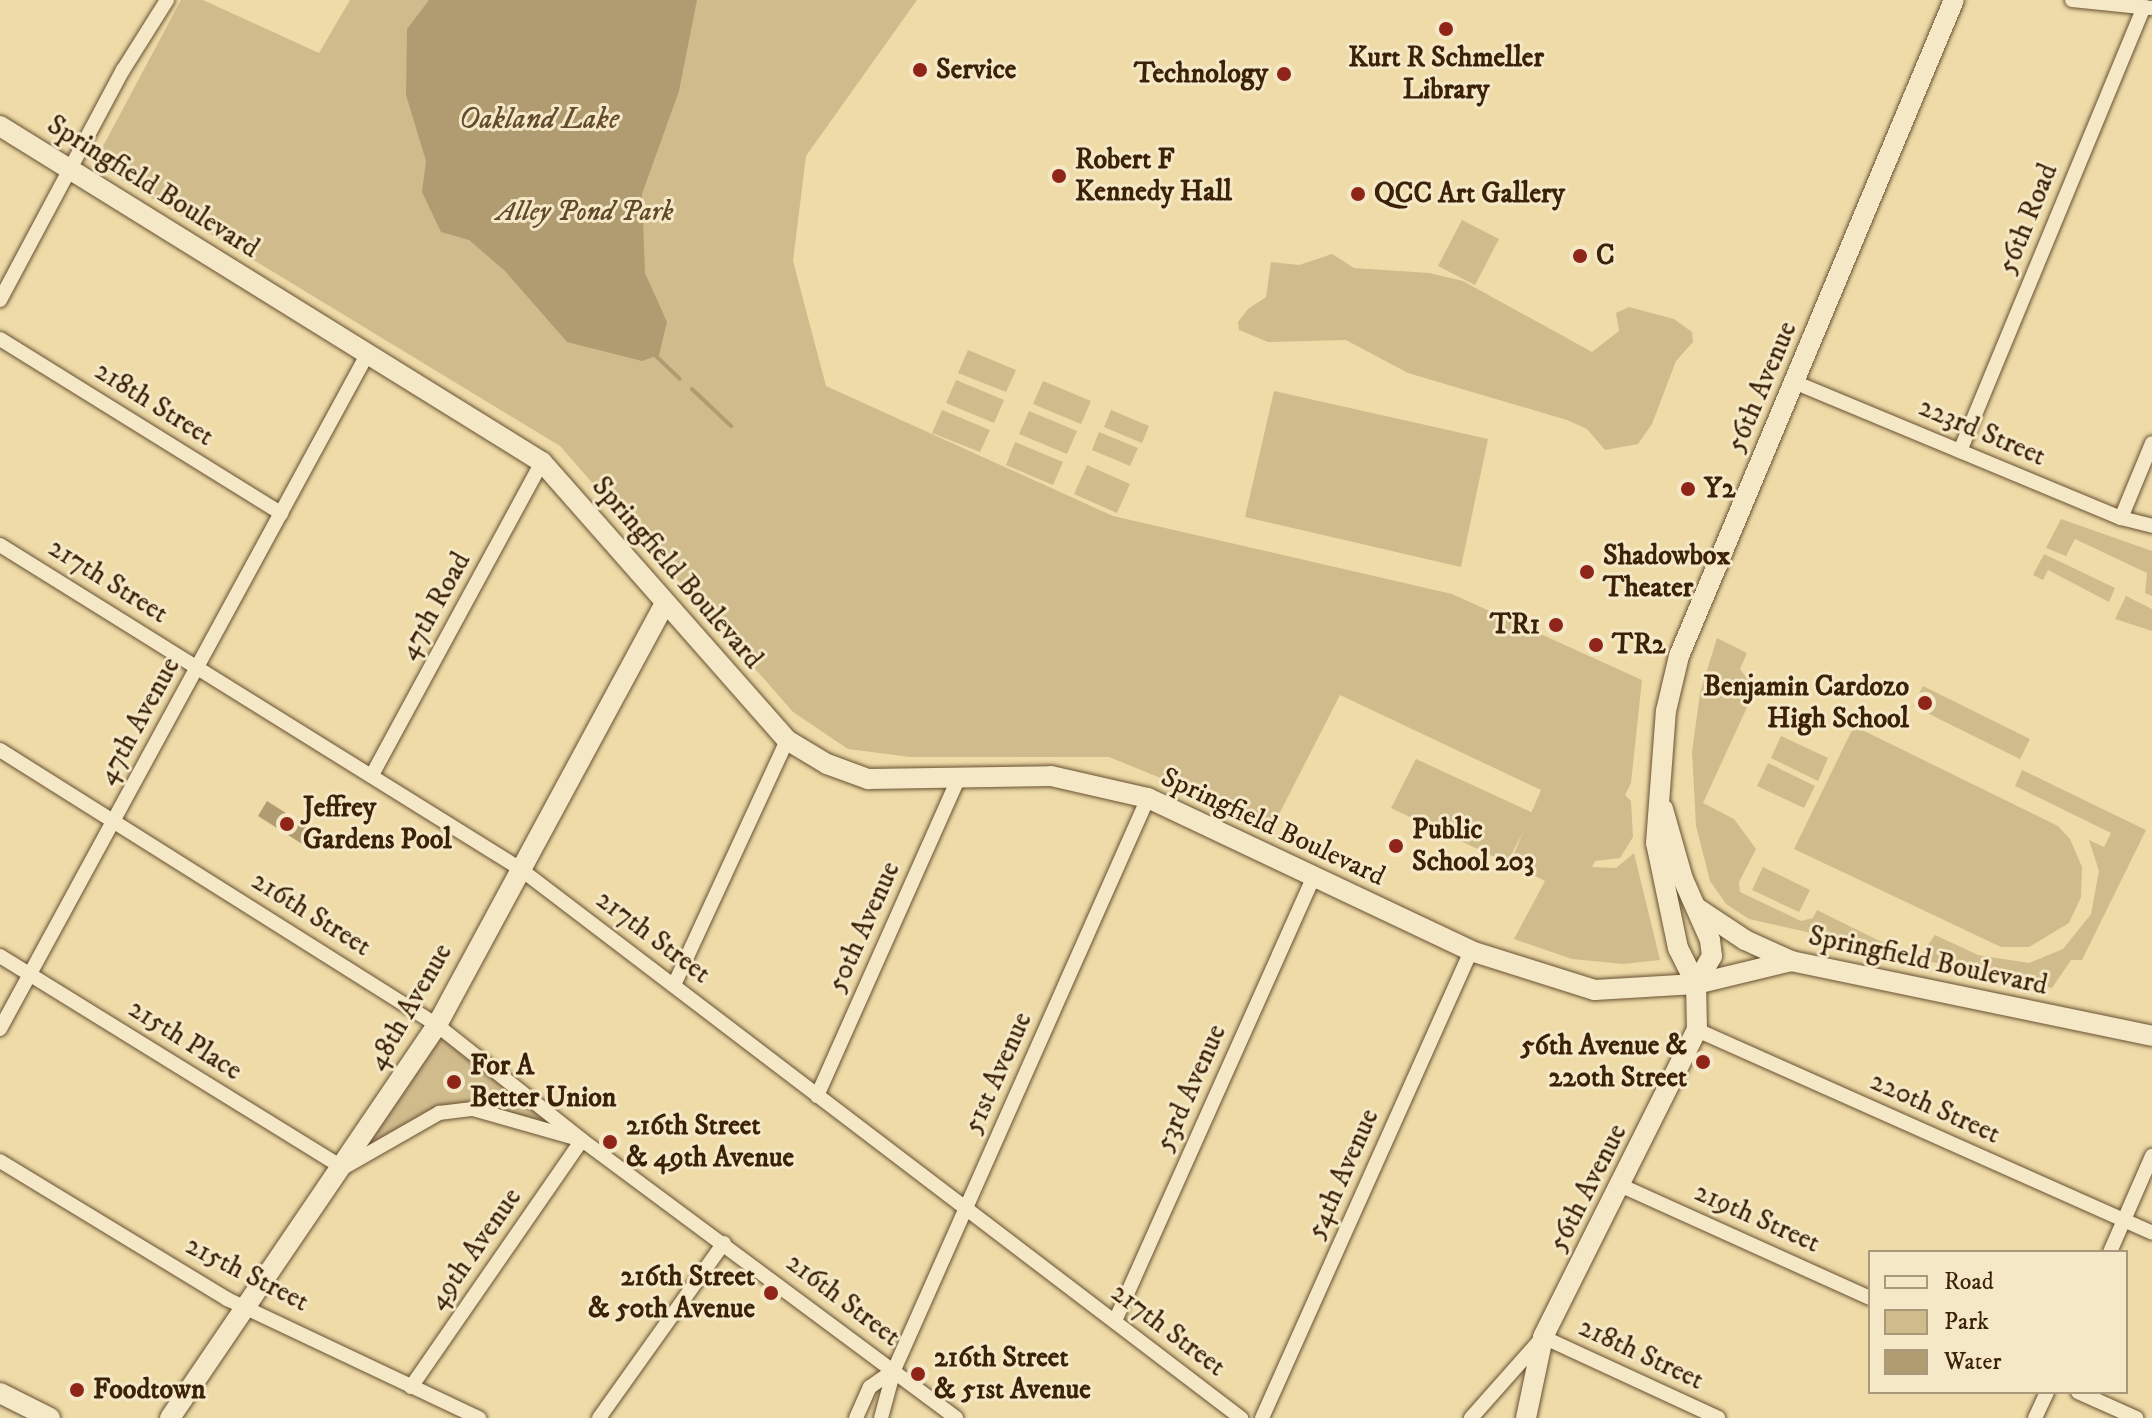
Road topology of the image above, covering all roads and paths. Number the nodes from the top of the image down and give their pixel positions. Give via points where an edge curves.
1 (167, 0) edge
2 (1954, 0) edge
3 (2072, 0) edge
4 (2148, 7) edge
5 (0, 126) edge
6 (70, 169) junction
7 (0, 300) edge
8 (0, 339) edge
9 (368, 353) junction
10 (1794, 382) junction
11 (2152, 443) edge
12 (1960, 451) junction
13 (542, 462) junction
14 (281, 513) junction
15 (2121, 518) junction
16 (2152, 526) edge
17 (0, 545) edge
18 (665, 604) junction
19 (198, 667) junction
20 (787, 740) junction
21 (0, 750) edge
22 (372, 775) junction
23 (958, 780) junction
24 (1148, 798) junction
25 (1662, 805) junction
26 (114, 821) junction
27 (519, 868) junction
28 (1314, 876) junction
29 (1695, 907) junction
30 (1471, 951) junction
31 (0, 956) edge
32 (1791, 961) junction
33 (30, 974) junction
34 (1696, 984) junction
35 (674, 985) junction
36 (437, 1025) junction
37 (0, 1029) edge
38 (1697, 1030) junction
39 (2152, 1036) edge
40 (817, 1096) junction
41 (582, 1140) junction
42 (2152, 1156) edge
43 (0, 1161) edge
44 (343, 1168) junction
45 (1622, 1186) junction
46 (966, 1209) junction
47 (2124, 1221) junction
48 (2152, 1233) edge
49 (724, 1243) junction
50 (2111, 1250) edge
51 (1868, 1297) edge
52 (247, 1308) junction
53 (1115, 1321) junction
54 (1543, 1337) junction
55 (894, 1370) junction
56 (411, 1387) junction
57 (0, 1393) edge
58 (2046, 1394) edge
59 (2082, 1394) edge
60 (50, 1418) edge
61 (170, 1418) edge
62 (479, 1418) edge
63 (599, 1418) edge
64 (856, 1418) edge
65 (881, 1418) edge
66 (956, 1418) edge
67 (1241, 1418) edge
68 (1262, 1418) edge
69 (1471, 1418) edge
70 (1526, 1418) edge
71 (1718, 1418) edge
72 (2035, 1418) edge
73 (2136, 1418) edge

1 - 6 street
2 - 10 street, 56th Avenue
3 - 4 street
4 - 12 street, 56th Road
5 - 6 street, Springfield Boulevard
6 - 7 street
6 - 9 street, Springfield Boulevard
8 - 14 street, 218th Street
9 - 13 street, Springfield Boulevard
9 - 14 street, 47th Avenue
10 - 12 street, 223rd Street
10 - 25 street, 56th Avenue via 1679,656 1661,751
11 - 15 street
12 - 15 street, 223rd Street
13 - 18 street, Springfield Boulevard
13 - 22 street, 47th Road
14 - 19 street, 47th Avenue
15 - 16 street, 223rd Street
17 - 19 street, 217th Street
18 - 20 street, Springfield Boulevard
18 - 27 street, 48th Avenue
19 - 22 street, 217th Street
19 - 26 street, 47th Avenue
20 - 23 street, Springfield Boulevard via 827,764 868,779
20 - 35 street
21 - 26 street, 216th Street
22 - 27 street, 217th Street
23 - 24 street, Springfield Boulevard via 1051,776
23 - 40 street, 50th Avenue
24 - 28 street, Springfield Boulevard
24 - 46 street, 51st Avenue
25 - 29 street, 56th Avenue
25 - 34 street, 56th Avenue via 1656,843 1660,881 1678,948
26 - 33 street, 47th Avenue
26 - 36 street, 216th Street
27 - 35 street, 217th Street
27 - 36 street, 48th Avenue
28 - 30 street, Springfield Boulevard
28 - 53 street, 53rd Avenue
29 - 32 street via 1745,940
29 - 34 street, 56th Avenue via 1712,956
30 - 34 street, Springfield Boulevard via 1595,990
30 - 68 street, 54th Avenue
31 - 33 street, 215th Place
32 - 34 street, Springfield Boulevard
32 - 39 street, Springfield Boulevard
33 - 37 street, 47th Avenue
33 - 44 street, 215th Place
34 - 38 street, 56th Avenue
35 - 40 street, 217th Street
36 - 41 street, 216th Street
36 - 44 street, 48th Avenue
38 - 45 street, 56th Avenue
38 - 47 street, 220th Street
40 - 46 street, 217th Street
41 - 44 street, 216th Street via 473,1109 439,1113
41 - 49 street, 216th Street
41 - 56 street, 49th Avenue
42 - 47 street
43 - 52 street, 215th Street
44 - 52 street, 48th Avenue
45 - 51 street, 219th Street
45 - 54 street, 56th Avenue
46 - 53 street, 217th Street
46 - 55 street, 51st Avenue
47 - 48 street, 220th Street
47 - 50 street
49 - 55 street, 216th Street
49 - 63 street
52 - 56 street, 215th Street
52 - 61 street, 48th Avenue
53 - 67 street, 217th Street
54 - 69 street
54 - 70 street, 56th Avenue
54 - 71 street, 218th Street
55 - 64 street, 51st Avenue via 870,1387
55 - 65 street, 51st Avenue
55 - 66 street, 216th Street
56 - 62 street, 215th Street
57 - 60 street
58 - 72 street
59 - 73 street

